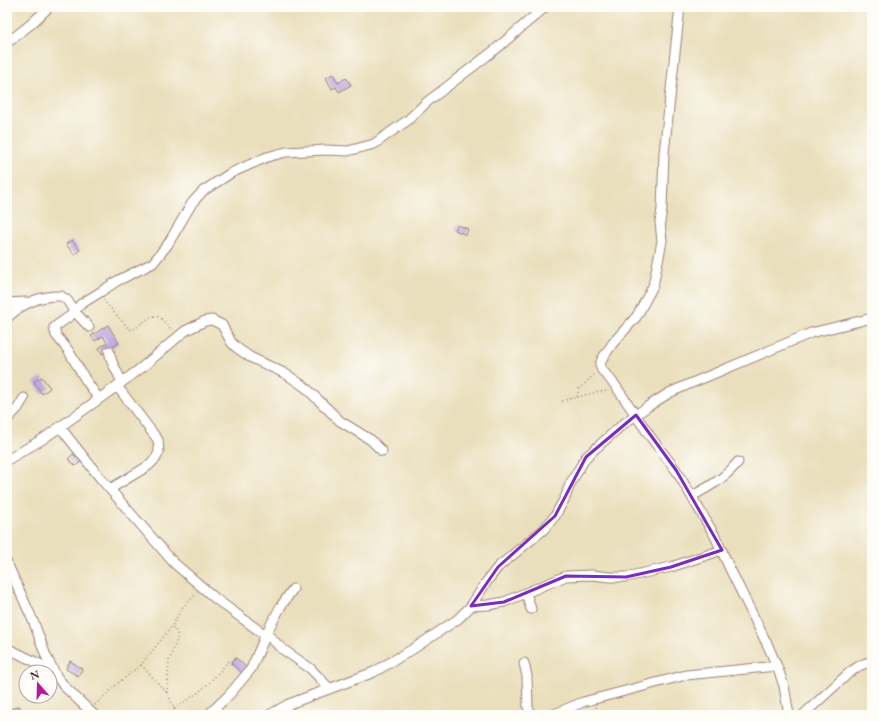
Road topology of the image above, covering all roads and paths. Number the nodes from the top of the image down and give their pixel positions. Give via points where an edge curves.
1 (50, 7) edge
2 (545, 7) edge
3 (680, 7) edge
4 (7, 43) edge
5 (93, 296) junction
6 (32, 302) junction
7 (7, 303) edge
8 (74, 311) junction
9 (7, 318) edge
10 (872, 318) edge
11 (89, 327) dead end
12 (184, 332) junction
13 (109, 351) dead end
14 (601, 364) junction
15 (119, 384) junction
16 (620, 392) junction
17 (577, 397) junction
18 (24, 398) dead end
19 (99, 399) junction
20 (562, 401) dead end
21 (636, 415) junction
22 (7, 419) edge
23 (60, 427) junction
24 (382, 451) dead end
25 (7, 460) edge
26 (738, 462) dead end
27 (110, 490) junction
28 (692, 496) junction
29 (722, 550) junction
30 (7, 564) edge
31 (202, 587) junction
32 (293, 588) dead end
33 (526, 593) junction
34 (471, 606) junction
35 (532, 609) dead end
36 (172, 626) junction
37 (266, 634) junction
38 (7, 648) edge
39 (229, 661) dead end
40 (872, 661) edge
41 (524, 663) dead end
42 (40, 664) edge
43 (50, 664) edge
44 (141, 665) junction
45 (777, 666) junction
46 (58, 678) edge
47 (329, 688) junction
48 (167, 693) junction
49 (174, 709) junction
50 (280, 709) junction
51 (91, 713) edge
52 (177, 715) edge
53 (208, 715) edge
54 (268, 715) edge
55 (294, 715) edge
56 (531, 715) edge
57 (552, 715) edge
58 (789, 715) edge
59 (803, 715) edge

1 - 4 street
2 - 5 street via 496,49 459,75 408,120 374,144 348,151 286,152 267,157 231,173 203,191 192,203 168,244 153,263
3 - 14 street via 664,153 660,222 662,241 653,286 636,316 613,343
5 - 8 street
5 - 12 path via 103,300 129,329 137,328 147,319 158,316 172,330
6 - 7 street
6 - 8 street via 45,297 61,296
6 - 9 street via 18,308
8 - 11 street
8 - 19 street via 56,326 54,331
10 - 21 street via 811,333 675,391
12 - 15 street
12 - 24 street via 205,321 212,320 222,325 237,348 250,358 286,374 304,386 340,421 371,440
13 - 15 street
14 - 16 street via 602,370
14 - 17 path via 579,389
15 - 19 street
15 - 27 street via 158,440 159,452 148,466
16 - 17 path via 600,391
16 - 21 street
17 - 20 path
18 - 22 street
19 - 23 street
21 - 28 street
21 - 34 street via 586,457 555,516 543,530 498,568 487,580
23 - 25 street
23 - 27 street
26 - 28 street via 715,484
27 - 31 street via 174,563
28 - 29 street
29 - 33 street via 671,567 626,577 566,576
29 - 45 street
30 - 43 street
31 - 36 path via 182,608
31 - 37 street
32 - 37 street
33 - 34 street via 488,606
33 - 35 street
34 - 47 street via 458,619 385,666
36 - 44 path
36 - 48 path via 178,637 169,661
37 - 47 street via 311,669
37 - 53 street via 250,669 229,695
38 - 42 street
39 - 49 path via 199,692
40 - 59 street via 850,672
41 - 56 street
44 - 48 path
44 - 51 path via 118,683
45 - 57 street via 686,675 583,702
45 - 58 street via 784,686
46 - 51 street
47 - 50 street
48 - 49 path
49 - 52 path
50 - 54 street
50 - 55 street

